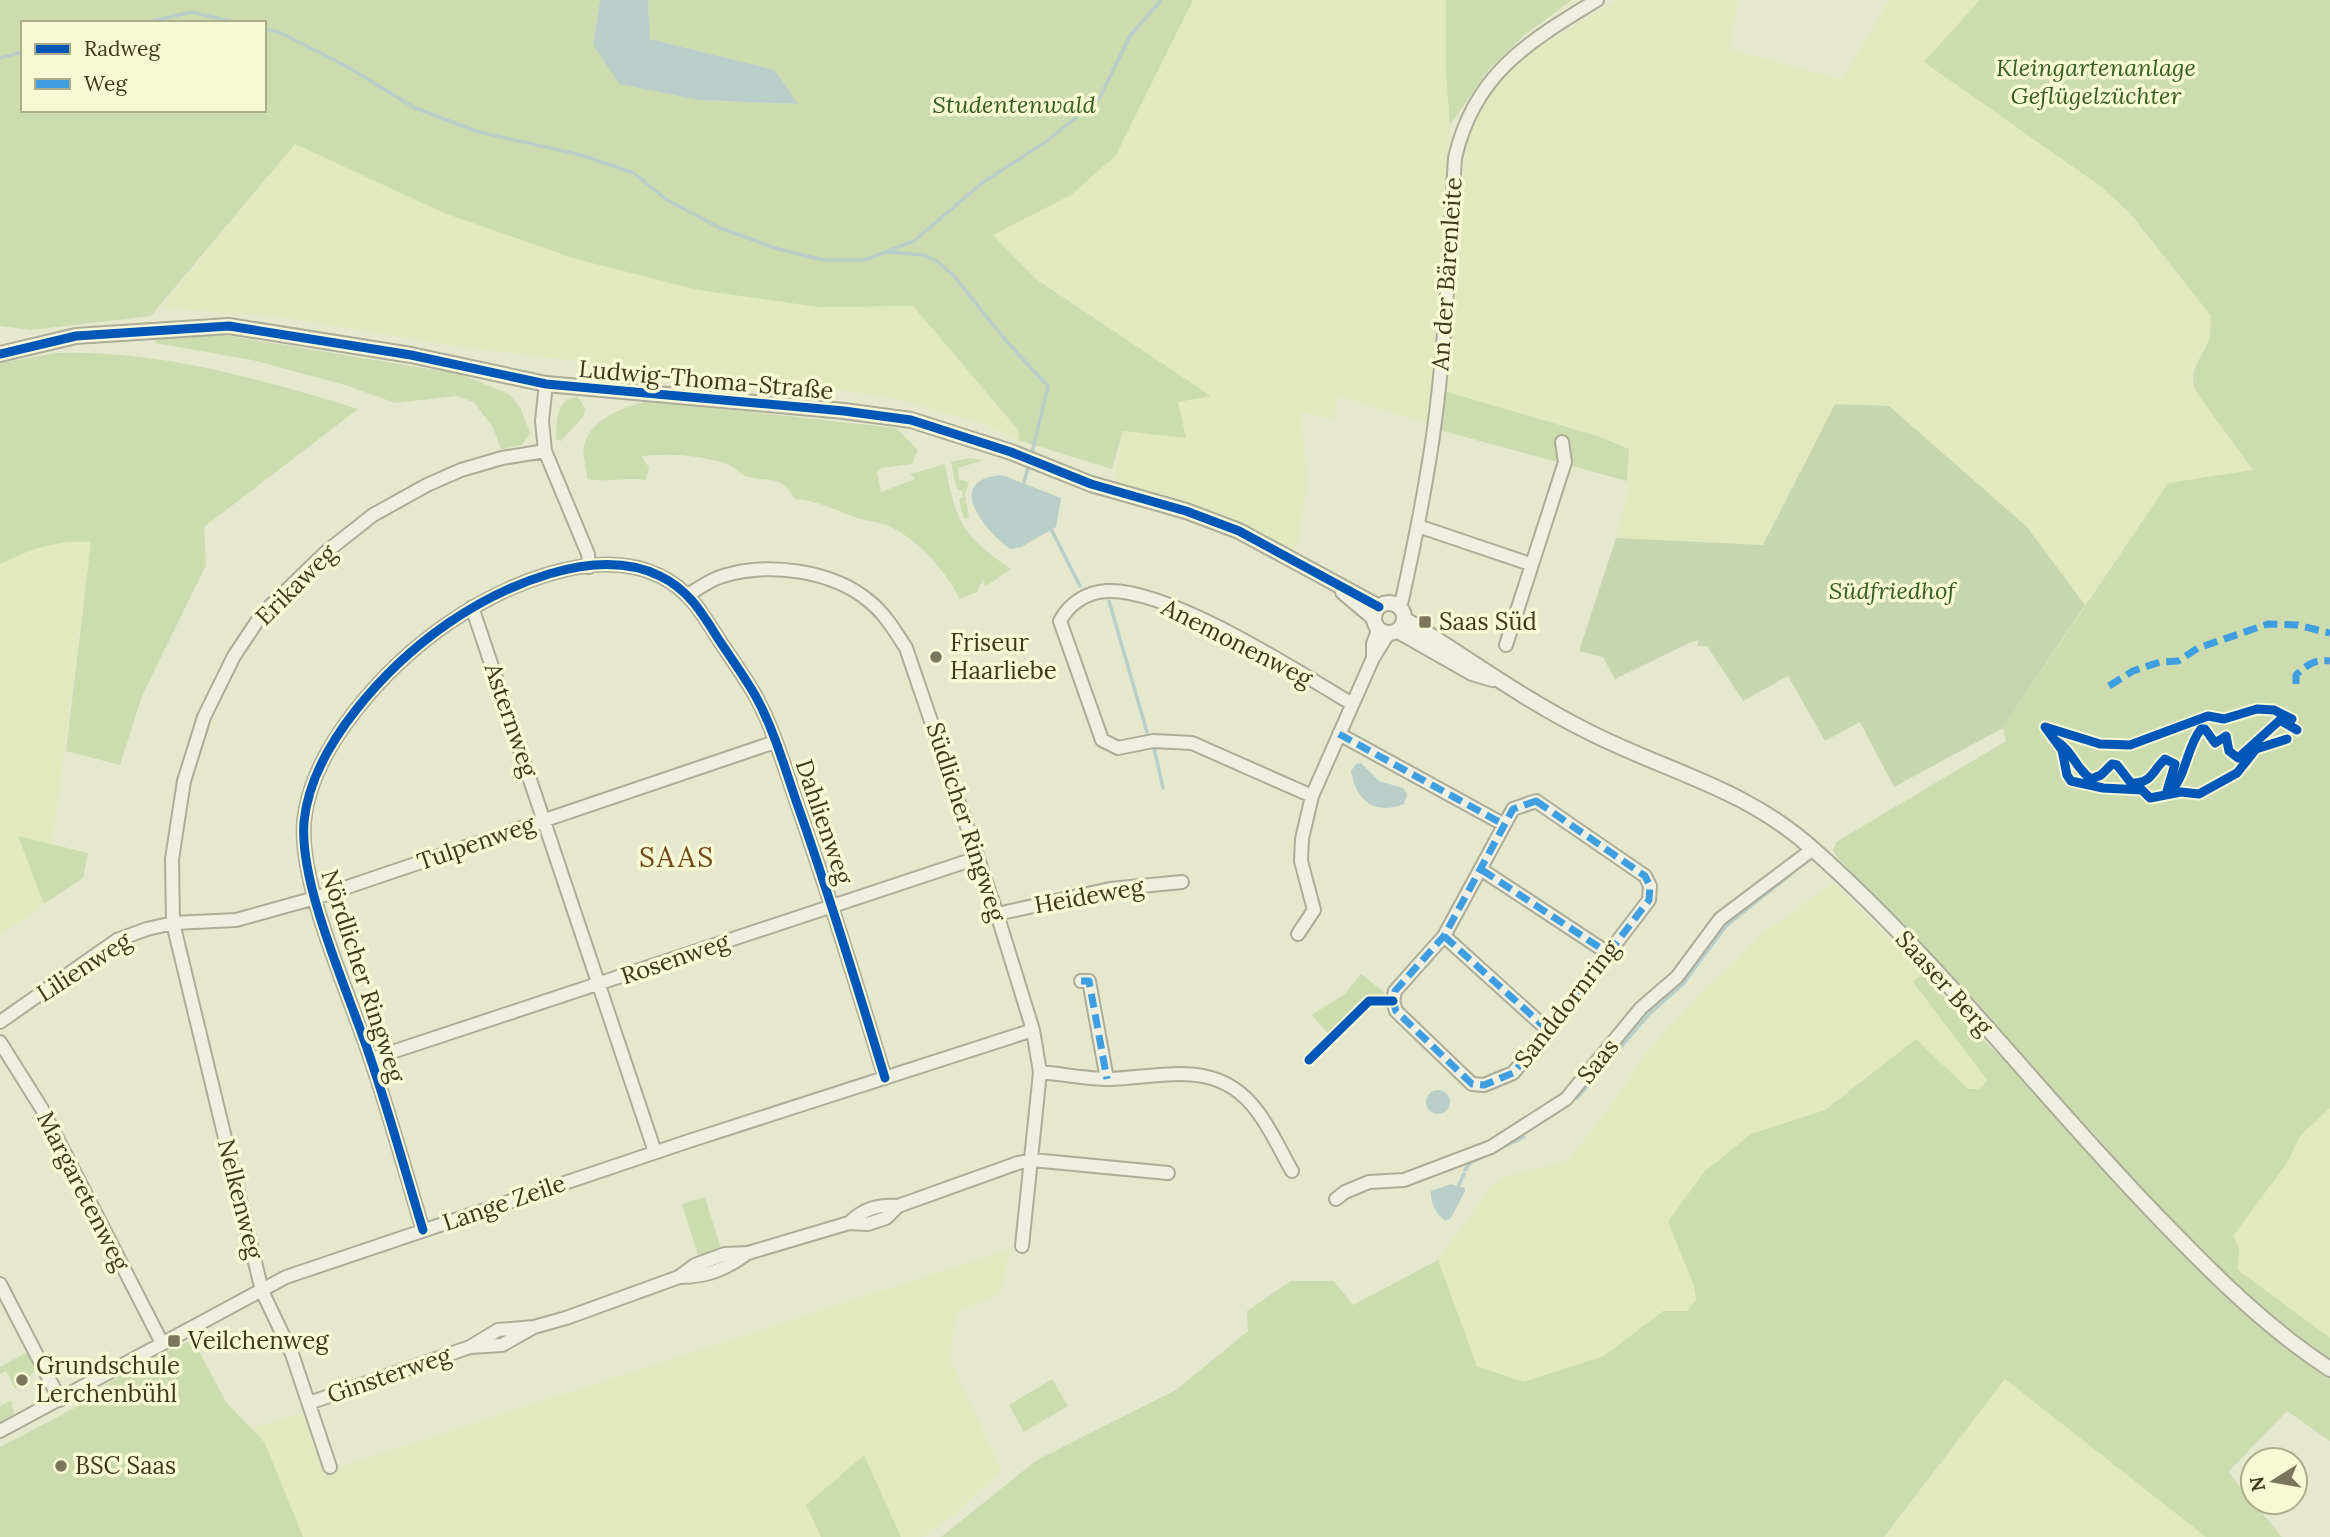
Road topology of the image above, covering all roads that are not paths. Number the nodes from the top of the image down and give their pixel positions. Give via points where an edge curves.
1 (1597, 0) edge
2 (0, 354) edge
3 (546, 384) junction
4 (1562, 442) dead end
5 (545, 451) junction
6 (1418, 526) junction
7 (1530, 564) junction
8 (589, 566) junction
9 (689, 594) junction
10 (472, 607) junction
11 (1388, 621) junction
12 (1506, 645) dead end
13 (1352, 704) junction
14 (1339, 734) junction
15 (775, 742) junction
16 (1312, 796) junction
17 (545, 819) junction
18 (1503, 824) junction
19 (1813, 849) junction
20 (977, 858) junction
21 (1482, 870) junction
22 (1182, 882) dead end
23 (315, 898) junction
24 (833, 906) junction
25 (997, 914) junction
26 (173, 923) junction
27 (1298, 934) dead end
28 (1444, 936) junction
29 (1608, 953) junction
30 (1081, 981) dead end
31 (600, 985) junction
32 (0, 1022) edge
33 (1033, 1030) junction
34 (1549, 1031) junction
35 (0, 1042) edge
36 (371, 1059) junction
37 (1040, 1072) junction
38 (885, 1078) junction
39 (1107, 1079) junction
40 (655, 1152) junction
41 (1032, 1160) junction
42 (1292, 1171) dead end
43 (1168, 1173) dead end
44 (1336, 1199) dead end
45 (423, 1230) junction
46 (1022, 1246) dead end
47 (0, 1284) edge
48 (262, 1291) junction
49 (162, 1343) junction
50 (2330, 1369) edge
51 (60, 1399) junction
52 (309, 1403) junction
53 (0, 1431) edge
54 (330, 1467) dead end

1 - 6 street, An der Bärenleite via 1510,58 1483,89 1461,134 1455,158 1441,366
2 - 3 street, Ludwig-Thoma-Straße via 76,336 229,326 411,355
3 - 5 street
3 - 11 street, Ludwig-Thoma-Straße via 911,421 1239,531 1337,586
4 - 7 street via 1565,461
5 - 8 street
5 - 26 street, Erikaweg via 461,470 373,515 326,551 262,614 234,656 204,717 184,781 172,859
6 - 7 street
6 - 11 street, An der Bärenleite via 1402,600
7 - 12 street
8 - 9 street, Nördlicher Ringweg via 636,565
8 - 10 street, Nördlicher Ringweg via 506,588
9 - 15 street, Dahlienweg via 756,698
9 - 20 street, Südlicher Ringweg via 722,576 786,571 844,584 869,601 906,648
10 - 17 street, Asternweg
10 - 23 street, Nördlicher Ringweg via 429,637 385,677 333,743 314,783 304,820 305,862
11 - 13 street via 1373,644 1373,658
11 - 19 street, Saaser Berg via 1480,666 1496,680 1586,731 1744,799
13 - 14 street
13 - 16 street, Anemonenweg via 1250,644 1160,602 1110,591 1098,593 1068,606 1060,621 1102,740 1118,748 1153,741 1192,743
14 - 16 street
14 - 18 street
15 - 17 street, Tulpenweg
15 - 24 street, Dahlienweg
16 - 27 street via 1301,861 1314,910
17 - 23 street, Tulpenweg
17 - 31 street, Asternweg
18 - 21 street, Sanddornring
18 - 29 street, Sanddornring via 1513,809 1536,801 1645,876 1649,900
19 - 44 street, Saas via 1720,919 1677,977 1641,1008 1566,1099 1491,1147 1404,1180 1369,1182
19 - 50 street, Saaser Berg via 1911,946 2209,1270 2306,1354
20 - 24 street, Rosenweg
20 - 25 street, Südlicher Ringweg
21 - 28 street, Sanddornring
21 - 29 street
22 - 25 street, Heideweg via 1110,889
23 - 26 street, Tulpenweg via 236,920
23 - 36 street, Nördlicher Ringweg
24 - 31 street, Rosenweg
24 - 38 street, Dahlienweg
25 - 33 street, Südlicher Ringweg
26 - 32 street, Lilienweg via 117,940
26 - 48 street, Nelkenweg
28 - 34 street
28 - 34 street, Sanddornring via 1395,991 1394,1006 1472,1084 1484,1085 1513,1073
29 - 34 street, Sanddornring
30 - 39 street via 1089,981
31 - 36 street, Rosenweg
31 - 40 street, Asternweg
33 - 37 street, Südlicher Ringweg
33 - 38 street, Lange Zeile
35 - 49 street, Margaretenweg via 42,1109
36 - 45 street, Nördlicher Ringweg
37 - 39 street
37 - 41 street, Südlicher Ringweg
38 - 40 street, Lange Zeile
39 - 42 street via 1186,1066 1208,1076 1253,1107
40 - 45 street, Lange Zeile
41 - 43 street
41 - 46 street, Südlicher Ringweg
41 - 52 street, Ginsterweg via 898,1206 887,1218 849,1223 748,1253 729,1267 701,1277 679,1277 534,1327 498,1330 470,1347
45 - 48 street, Lange Zeile via 286,1277
47 - 51 street
48 - 49 street, Lange Zeile
48 - 52 street, Nelkenweg
49 - 51 street, Lange Zeile
51 - 53 street, Lange Zeile
52 - 54 street, Nelkenweg

